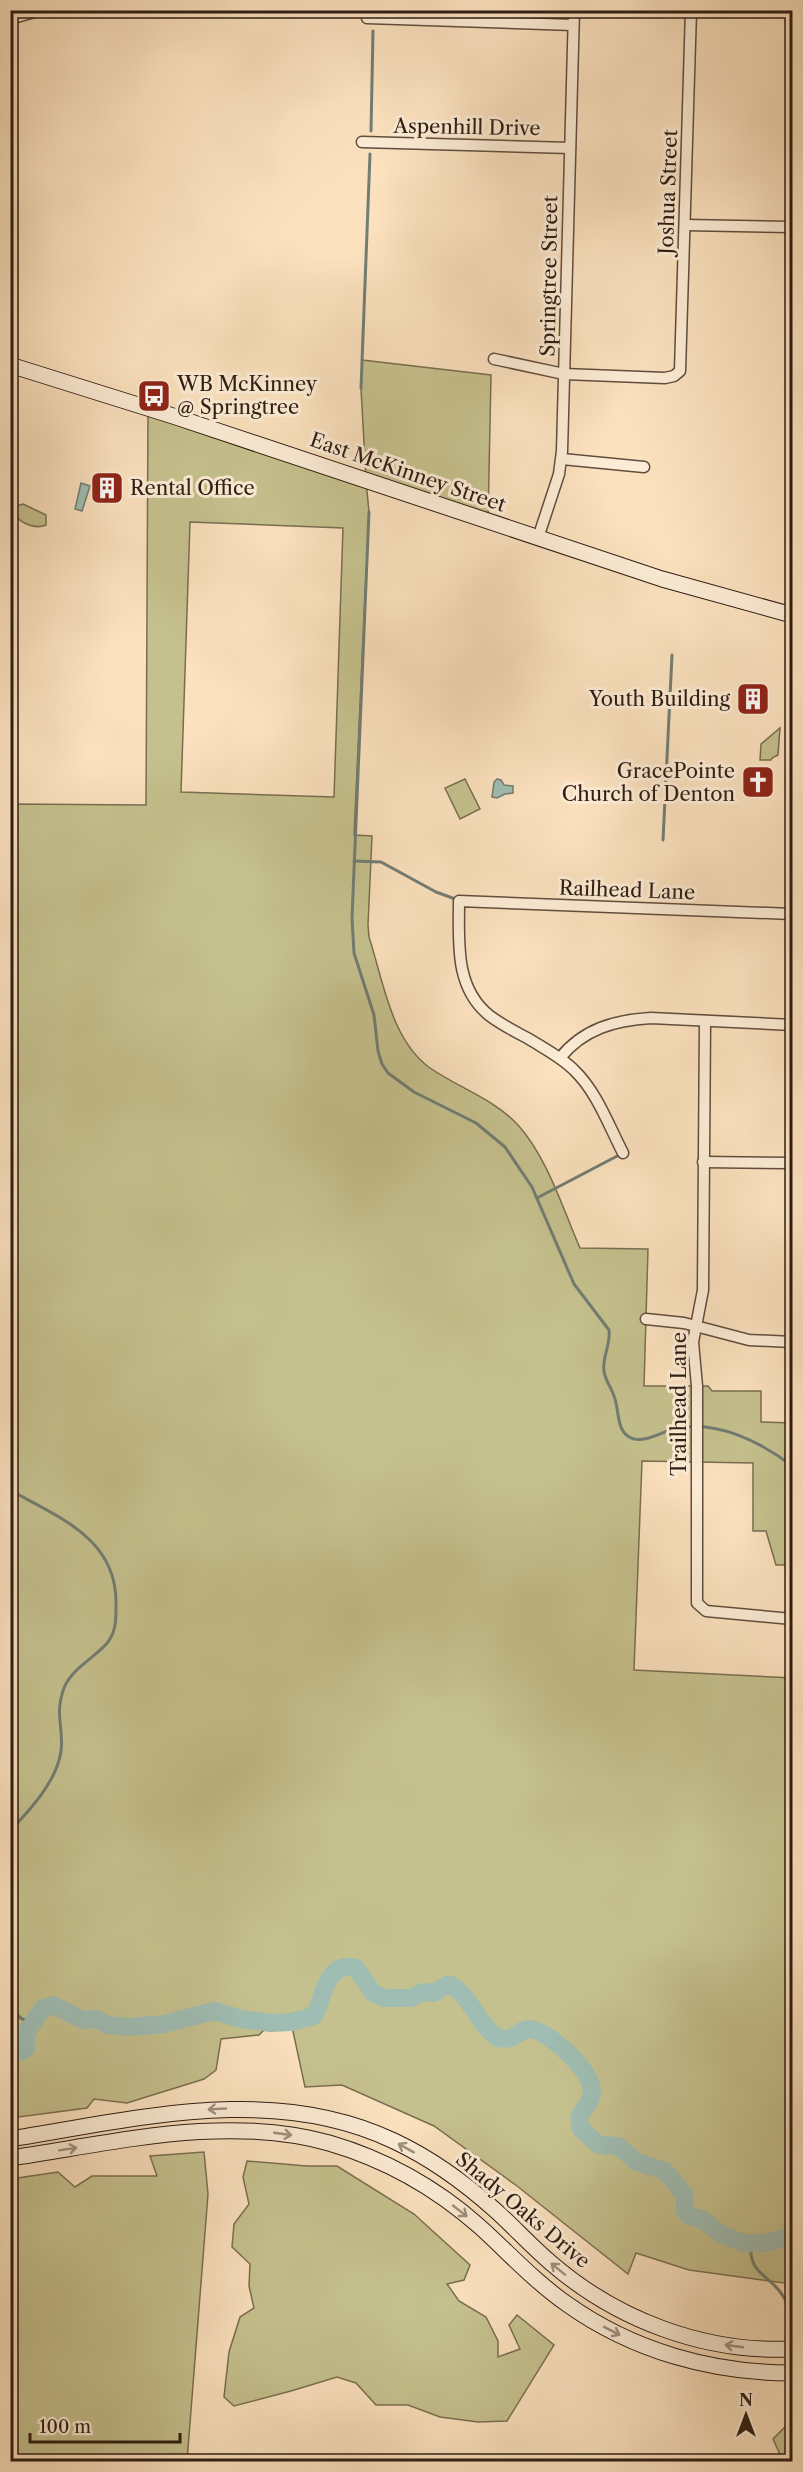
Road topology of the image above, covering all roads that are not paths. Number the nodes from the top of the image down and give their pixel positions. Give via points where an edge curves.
1 (41, 10) edge
2 (574, 10) edge
3 (691, 10) edge
4 (760, 10) edge
5 (792, 11) edge
6 (443, 15) edge
7 (367, 18) dead end
8 (10, 19) edge
9 (573, 25) junction
10 (363, 142) dead end
11 (570, 148) junction
12 (685, 225) junction
13 (792, 227) edge
14 (494, 359) dead end
15 (10, 365) edge
16 (564, 374) junction
17 (562, 459) junction
18 (644, 467) dead end
19 (538, 538) junction
20 (792, 615) edge
21 (792, 915) edge
22 (705, 1021) junction
23 (792, 1025) edge
24 (560, 1058) junction
25 (623, 1154) dead end
26 (703, 1162) junction
27 (792, 1163) edge
28 (646, 1319) dead end
29 (695, 1326) junction
30 (792, 1342) edge
31 (792, 1618) edge
32 (10, 2139) edge
33 (10, 2158) edge
34 (792, 2349) edge
35 (792, 2373) edge

1 - 8 street
2 - 9 street, Springtree Street
3 - 12 street, Joshua Street
4 - 5 street
6 - 7 street
6 - 9 street
9 - 11 street, Springtree Street
10 - 11 street, Aspenhill Drive
11 - 16 street, Springtree Street
12 - 13 street
12 - 16 street, Joshua Street via 681,360 677,374 665,378
14 - 16 street
15 - 19 street, East McKinney Street
16 - 17 street, Springtree Street
17 - 18 street
17 - 19 street, Springtree Street
19 - 20 street, East McKinney Street via 662,579
21 - 24 street, Railhead Lane via 459,901 458,948 469,992 490,1016
22 - 23 street
22 - 24 street via 651,1018 617,1022 587,1033
22 - 26 street, Trailhead Lane
24 - 25 street via 593,1095
26 - 27 street
26 - 29 street, Trailhead Lane via 703,1290
28 - 29 street
29 - 30 street via 749,1340
29 - 31 street, Trailhead Lane via 698,1606 725,1614
34 -> 32 street, Shady Oaks Drive via 727,2345 646,2323 580,2286 452,2176 393,2140 335,2120 304,2113 194,2110
33 -> 35 street, Shady Oaks Drive via 138,2139 235,2131 269,2132 330,2143 382,2163 439,2194 567,2304 638,2343 706,2365

